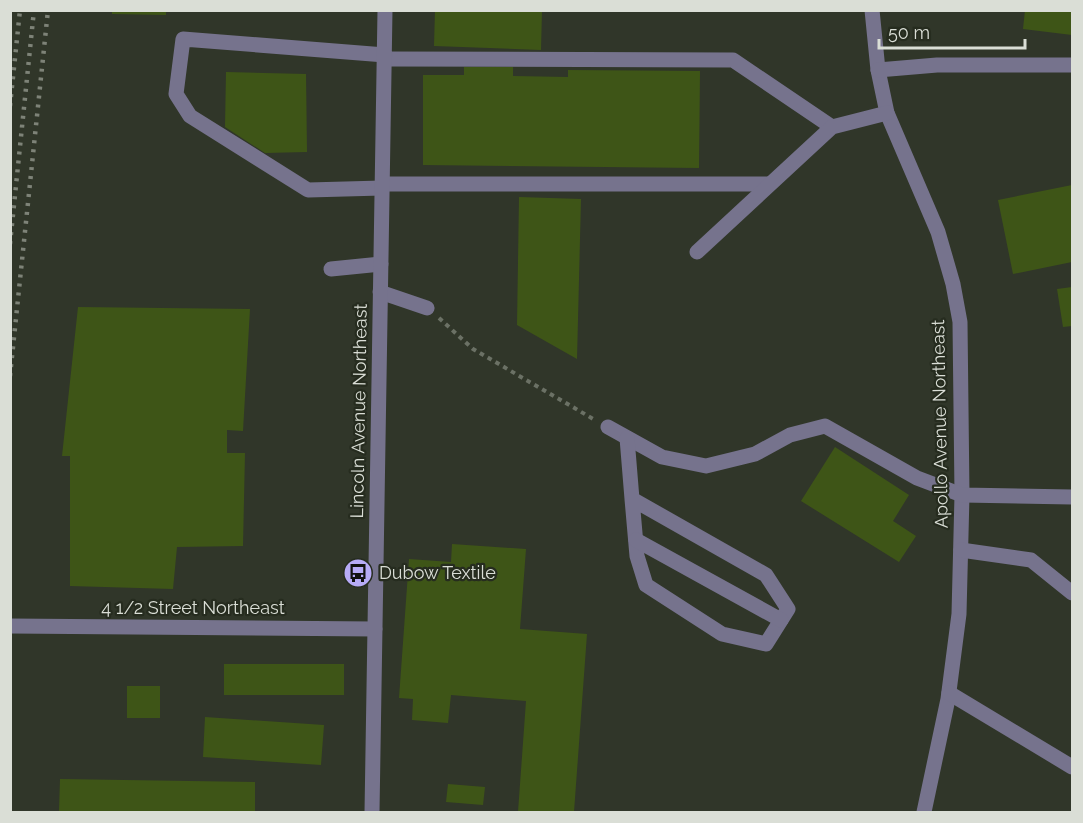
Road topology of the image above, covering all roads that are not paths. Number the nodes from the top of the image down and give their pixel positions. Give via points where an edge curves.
1 (385, 10) edge
2 (872, 10) edge
3 (385, 57) junction
4 (1072, 66) edge
5 (878, 70) junction
6 (887, 113) junction
7 (832, 127) junction
8 (769, 184) junction
9 (382, 186) junction
10 (697, 252) dead end
11 (381, 264) junction
12 (332, 269) dead end
13 (380, 292) junction
14 (427, 308) road end
15 (608, 427) road end
16 (627, 438) junction
17 (962, 495) junction
18 (1072, 497) edge
19 (632, 499) junction
20 (636, 540) junction
21 (961, 550) junction
22 (1072, 593) edge
23 (781, 620) junction
24 (10, 626) edge
25 (375, 629) junction
26 (949, 693) junction
27 (1072, 767) edge
28 (372, 813) edge
29 (924, 813) edge

1 - 3 street, Lincoln Avenue Northeast
2 - 5 street, Apollo Avenue Northeast
3 - 7 street via 733,60
3 - 9 street, Lincoln Avenue Northeast
3 - 9 street via 183,39 176,94 190,116 308,189
4 - 5 street via 937,65
5 - 6 street, Apollo Avenue Northeast
6 - 7 street
6 - 17 street, Apollo Avenue Northeast via 938,232 953,284 960,322
7 - 8 street
8 - 9 street
8 - 10 street
9 - 11 street, Lincoln Avenue Northeast
11 - 12 street
11 - 13 street, Lincoln Avenue Northeast
13 - 14 street
13 - 25 street, Lincoln Avenue Northeast
15 - 16 street
16 - 17 street via 662,457 706,466 755,454 790,435 825,426 917,478
16 - 19 street
17 - 18 street
17 - 21 street, Apollo Avenue Northeast
19 - 20 street
19 - 23 street via 766,574 788,609
20 - 23 street
20 - 23 street via 646,585 722,634 766,644
21 - 22 street via 1031,560
21 - 26 street, Apollo Avenue Northeast via 959,614
24 - 25 street, 4 1/2 Street Northeast
25 - 28 street, Lincoln Avenue Northeast
26 - 27 street
26 - 29 street, Apollo Avenue Northeast

